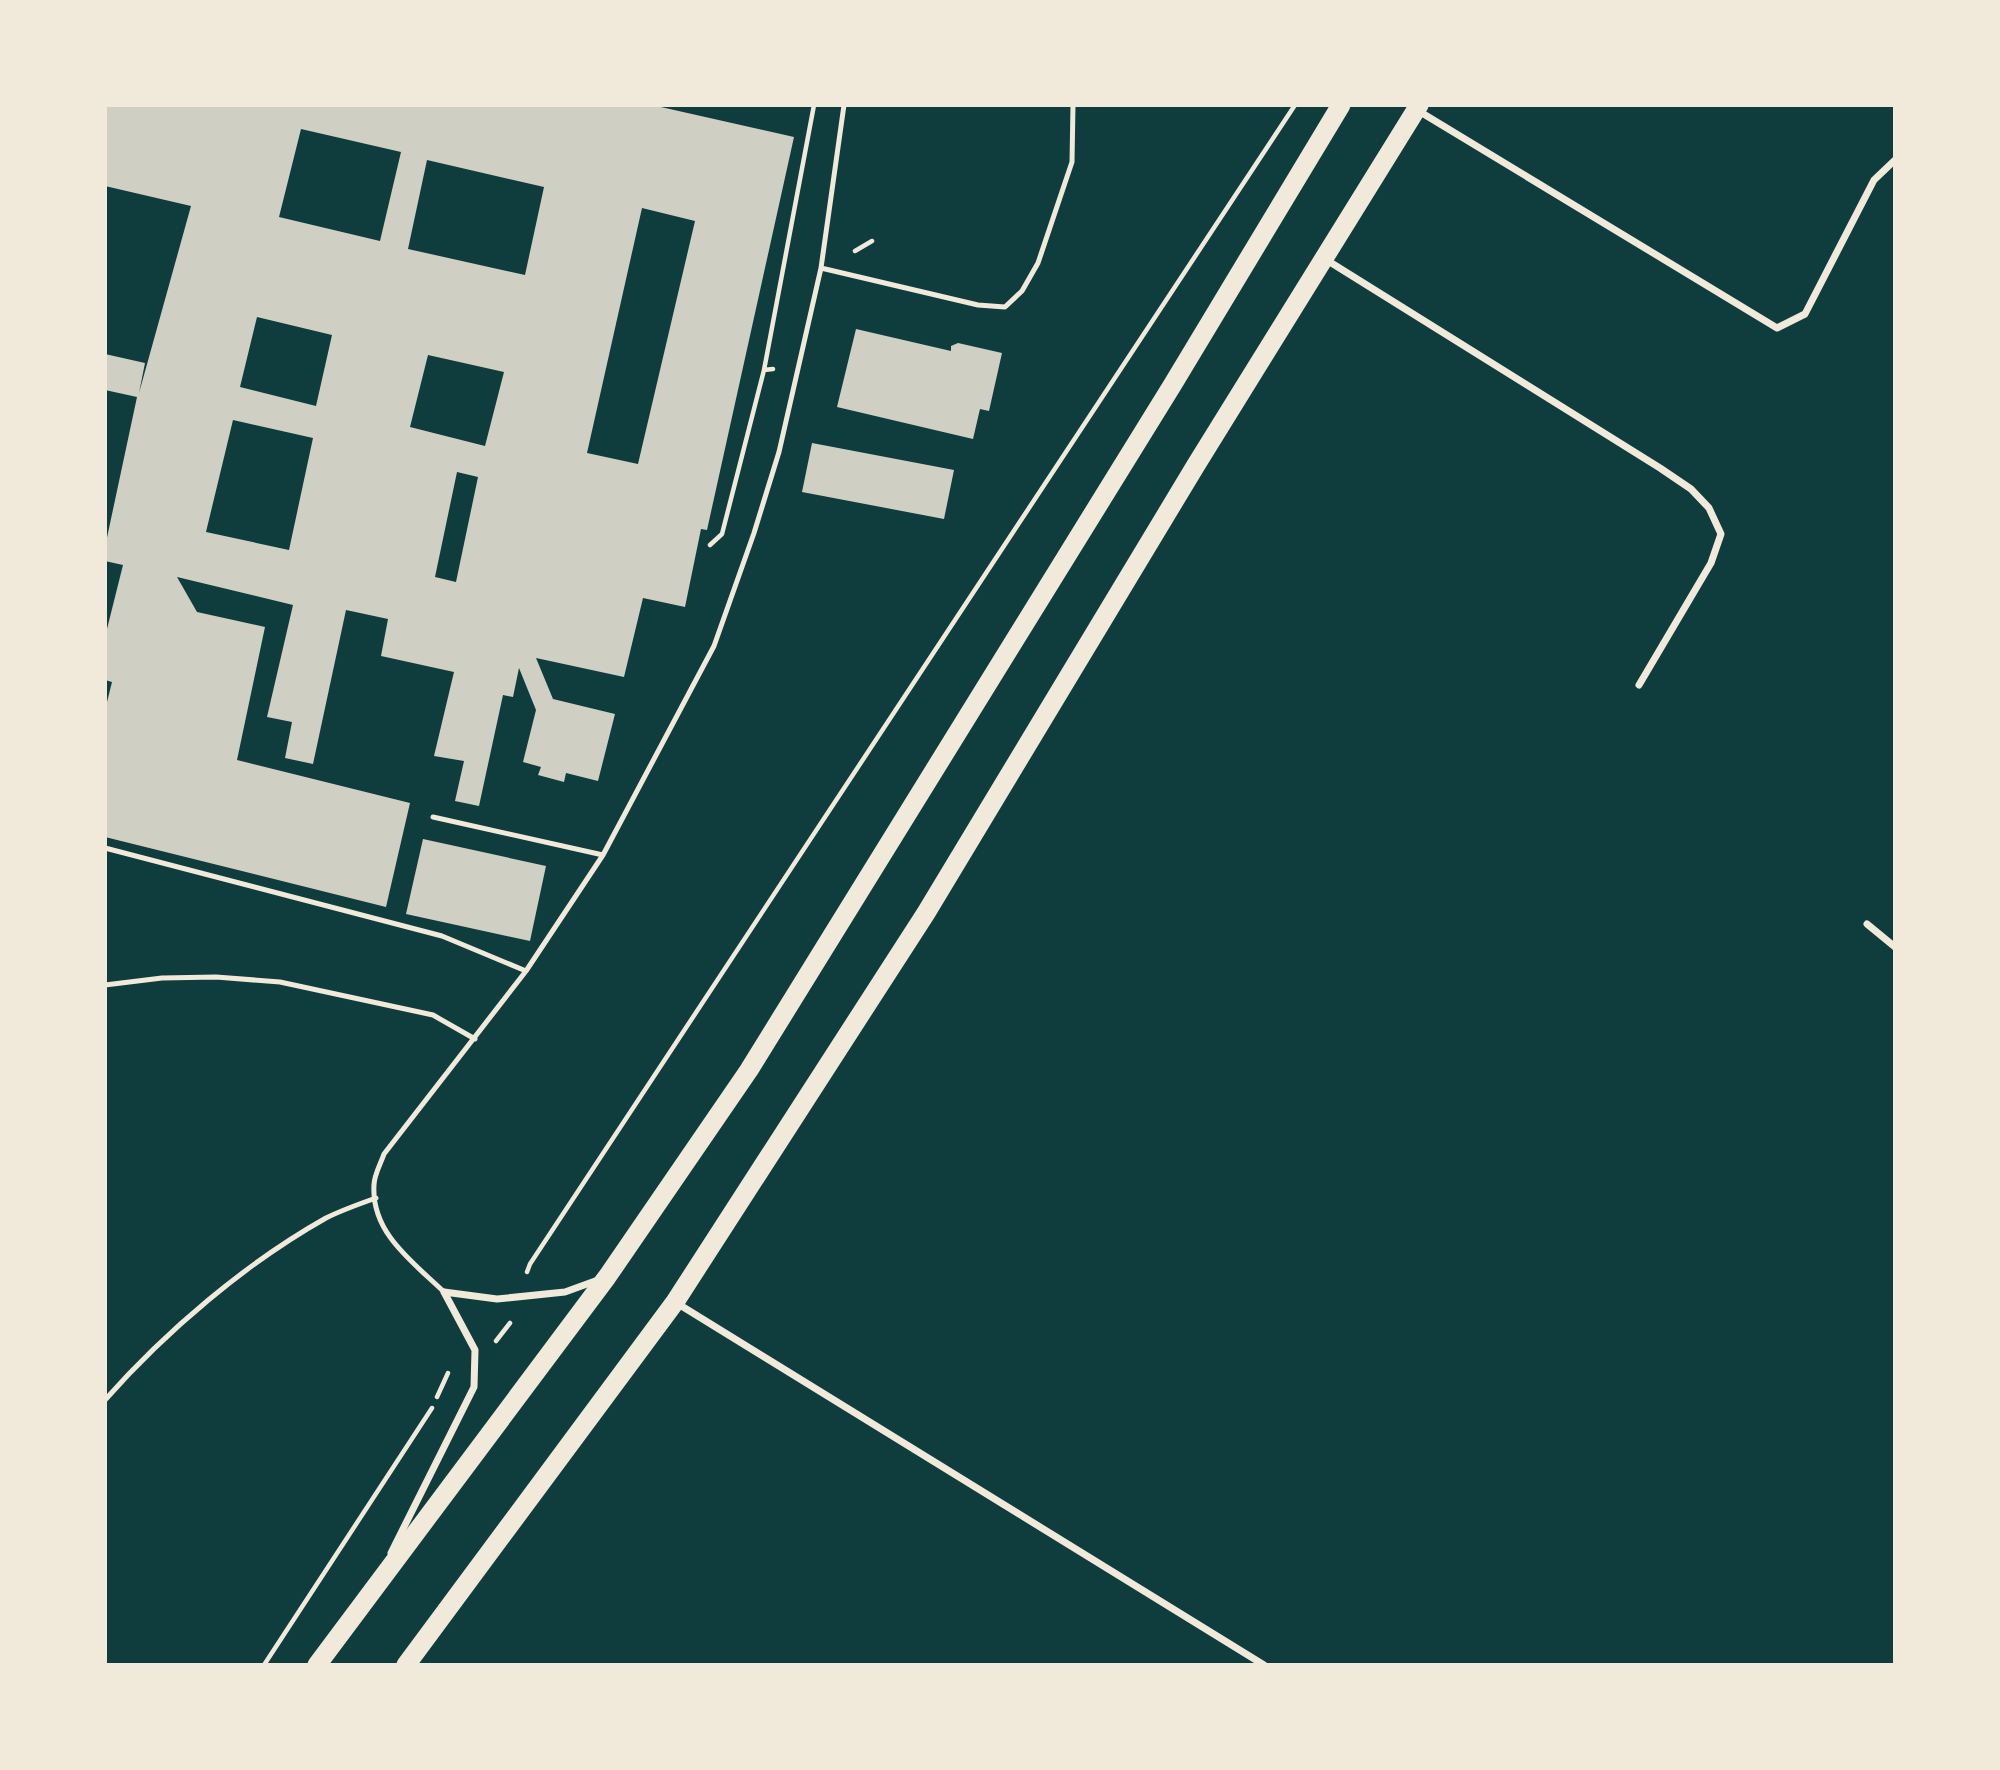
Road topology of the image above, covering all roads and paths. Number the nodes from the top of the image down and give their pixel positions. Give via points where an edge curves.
1 (814, 105) edge
2 (845, 105) edge
3 (1073, 105) edge
4 (1295, 105) edge
5 (1341, 105) edge
6 (1418, 107) edge
7 (1895, 160) edge
8 (1325, 259) junction
9 (821, 268) junction
10 (764, 370) dead end
11 (1639, 685) dead end
12 (433, 817) dead end
13 (105, 848) edge
14 (603, 855) junction
15 (1867, 924) dead end
16 (1895, 947) edge
17 (526, 971) junction
18 (105, 985) edge
19 (475, 1039) junction
20 (376, 1198) junction
21 (607, 1277) junction
22 (444, 1292) junction
23 (520, 1296) junction
24 (675, 1302) junction
25 (475, 1350) junction
26 (105, 1401) edge
27 (367, 1600) junction
28 (264, 1665) edge
29 (317, 1665) edge
30 (406, 1665) edge
31 (1264, 1665) edge

1 - 10 path
2 - 9 lane
3 - 9 lane via 1072,162 1038,263 1022,291 1005,306 978,305
4 - 23 path via 530,1264
5 - 21 highway via 749,1070
6 - 7 street via 1777,328 1805,314 1874,180
6 - 8 highway
8 - 11 street via 1660,468 1709,508 1721,534 1711,564
8 - 24 highway via 926,913
9 - 14 lane via 779,452 713,646
12 - 14 lane
13 - 17 lane via 442,936
14 - 17 lane
15 - 16 street
17 - 19 lane
18 - 19 lane via 162,978 280,982 433,1015
19 - 20 lane via 384,1154 374,1185
20 - 22 lane via 387,1236
20 - 26 lane via 328,1217 265,1256 188,1319
21 - 23 street via 565,1292
21 - 27 highway
22 - 23 street via 497,1299
22 - 25 street
23 - 25 path via 516,1315 493,1344
24 - 30 highway
24 - 31 street
25 - 27 street via 474,1387
25 - 28 path via 454,1360 433,1407
27 - 29 highway

